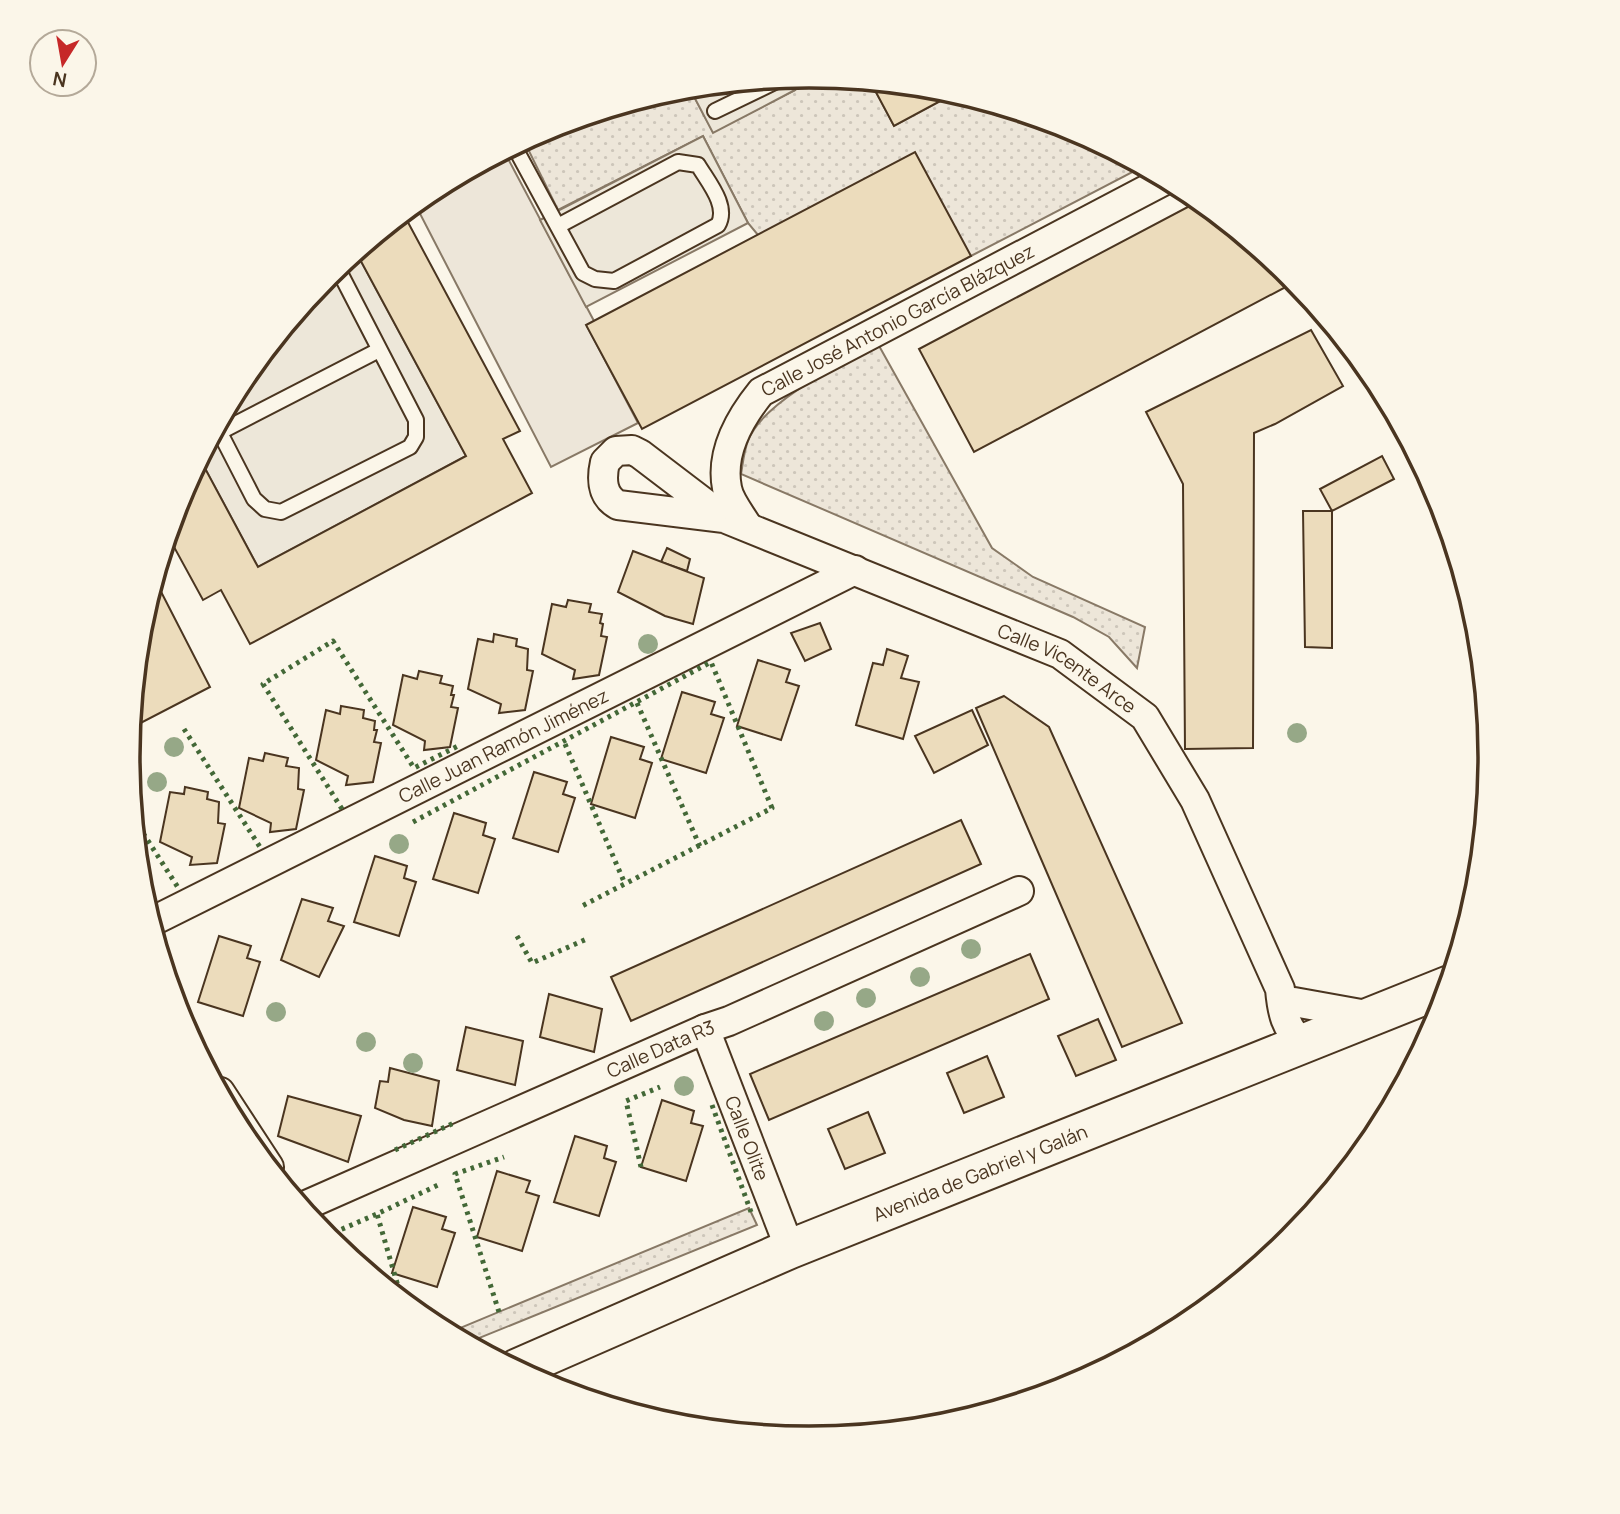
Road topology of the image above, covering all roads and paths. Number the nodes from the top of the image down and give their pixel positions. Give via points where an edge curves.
1 (759, 90) edge
2 (715, 111) dead end
3 (519, 155) edge
4 (1157, 184) edge
5 (558, 226) junction
6 (341, 280) edge
7 (379, 350) junction
8 (229, 424) edge
9 (223, 436) edge
10 (736, 522) joint
11 (855, 570) junction
12 (1018, 891) dead end
13 (160, 917) edge
14 (1437, 990) edge
15 (1285, 999) junction
16 (1372, 1016) junction
17 (705, 1029) junction
18 (1303, 1044) junction
19 (1249, 1067) junction
20 (312, 1203) edge
21 (790, 1249) junction
22 (528, 1364) edge

1 - 2 lane
3 - 5 lane
4 - 10 street, Calle José Antonio García Blázquez via 761,391 746,411 725,464
5 - 5 lane via 583,273 614,281 718,225 722,217 720,204 698,165 678,162
6 - 7 lane
7 - 8 lane
7 - 9 lane via 416,420 416,437 410,447 281,512 265,509 254,499
10 - 11 street, Calle Vicente Arce
11 - 13 street, Calle Juan Ramón Jiménez
11 - 15 street, Calle Vicente Arce via 1060,654 1145,717 1195,800
12 - 17 street, Calle Data R3
14 - 16 street, Avenida de Gabriel y Galán
15 - 16 street
15 - 18 street, Calle Vicente Arce via 1302,1013
15 - 19 street
16 - 18 street, Avenida de Gabriel y Galán
17 - 20 street, Calle Data R3
17 - 21 street, Calle Olite
18 - 19 street, Avenida de Gabriel y Galán
19 - 21 street, Avenida de Gabriel y Galán
21 - 22 street, Avenida de Gabriel y Galán

